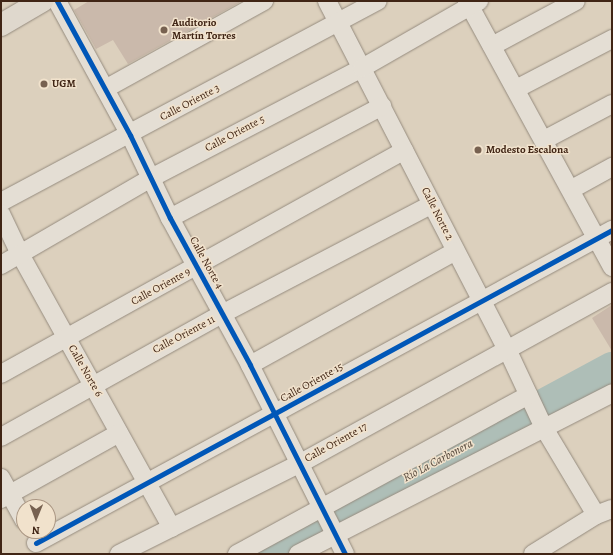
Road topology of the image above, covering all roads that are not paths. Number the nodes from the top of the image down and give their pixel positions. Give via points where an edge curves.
1 (42, 1) edge
2 (57, 1) edge
3 (264, 1) edge
4 (327, 1) edge
5 (378, 1) edge
6 (576, 1) edge
7 (472, 3) edge
8 (338, 23) junction
9 (1, 25) edge
10 (612, 39) edge
11 (492, 46) junction
12 (362, 68) junction
13 (105, 89) junction
14 (516, 89) junction
15 (612, 104) edge
16 (382, 106) junction
17 (130, 135) junction
18 (544, 140) junction
19 (404, 151) junction
20 (612, 167) edge
21 (151, 178) junction
22 (572, 189) junction
23 (1, 202) edge
24 (432, 204) junction
25 (1, 214) edge
26 (170, 218) junction
27 (604, 234) edge
28 (456, 251) junction
29 (20, 254) junction
30 (1, 265) edge
31 (197, 267) junction
32 (612, 267) edge
33 (612, 292) edge
34 (482, 300) junction
35 (222, 314) junction
36 (66, 338) junction
37 (507, 349) junction
38 (250, 365) junction
39 (1, 374) edge
40 (93, 384) junction
41 (612, 393) edge
42 (531, 400) junction
43 (275, 415) junction
44 (544, 428) junction
45 (119, 433) junction
46 (1, 437) edge
47 (299, 464) junction
48 (1, 478) edge
49 (146, 482) junction
50 (6, 497) edge
51 (321, 508) junction
52 (16, 510) edge
53 (604, 512) edge
54 (172, 528) junction
55 (335, 535) junction
56 (36, 543) edge
57 (119, 554) edge
58 (238, 554) edge
59 (298, 554) edge
60 (345, 554) edge
61 (533, 554) edge

1 - 9 main road
2 - 13 street, Calle Norte 4
3 - 13 street
4 - 8 street, Calle Norte 2
5 - 8 street, Calle Oriente 3
6 - 11 street
7 - 11 street
7 - 12 street, Calle Oriente 5
8 - 12 street, Calle Norte 2
8 - 17 street, Calle Oriente 3
10 - 14 street
11 - 14 street
12 - 16 street, Calle Norte 2
12 - 21 street, Calle Oriente 5
13 - 17 street, Calle Norte 4
14 - 18 street
15 - 18 street
16 - 19 street, Calle Norte 2
16 - 26 street
17 - 21 street, Calle Norte 4
17 - 23 street, Calle Oriente 3
18 - 22 street
19 - 24 street, Calle Norte 2
19 - 31 street, Calle Oriente 9
20 - 22 street
21 - 26 street, Calle Norte 4
21 - 29 street, Calle Oriente 5
22 - 27 street
24 - 28 street, Calle Norte 2
24 - 35 street, Calle Oriente 11
25 - 29 street, Calle Norte 6
26 - 31 street, Calle Norte 4
27 - 32 street
27 - 34 street, Calle Oriente 15
28 - 34 street, Calle Norte 2
28 - 38 street
29 - 30 street, Calle Oriente 5
29 - 36 street, Calle Norte 6
31 - 35 street, Calle Norte 4
31 - 36 street, Calle Oriente 9
33 - 37 street, Calle Oriente 17
34 - 37 street, Calle Norte 2
34 - 43 street, Calle Oriente 15
35 - 38 street, Calle Norte 4
35 - 40 street, Calle Oriente 11
36 - 39 street, Calle Oriente 9
36 - 40 street, Calle Norte 6
37 - 42 street, Calle Norte 2
37 - 47 street, Calle Oriente 17
38 - 43 street, Calle Norte 4
40 - 45 street, Calle Norte 6
40 - 46 street, Calle Oriente 11
41 - 44 street
42 - 44 street, Calle Norte 2
42 - 51 street
43 - 47 street, Calle Norte 4
43 - 49 street, Calle Oriente 15
44 - 53 street, Calle Norte 2
44 - 55 street
45 - 49 street, Calle Norte 6
45 - 50 street
47 - 51 street, Calle Norte 4
47 - 54 street, Calle Oriente 17
48 - 50 street
49 - 54 street, Calle Norte 6
49 - 56 street, Calle Oriente 15
50 - 52 street
51 - 55 street, Calle Norte 4
51 - 58 street
53 - 61 street
54 - 57 street, Calle Oriente 17
55 - 59 street
55 - 60 street, Calle Norte 4

